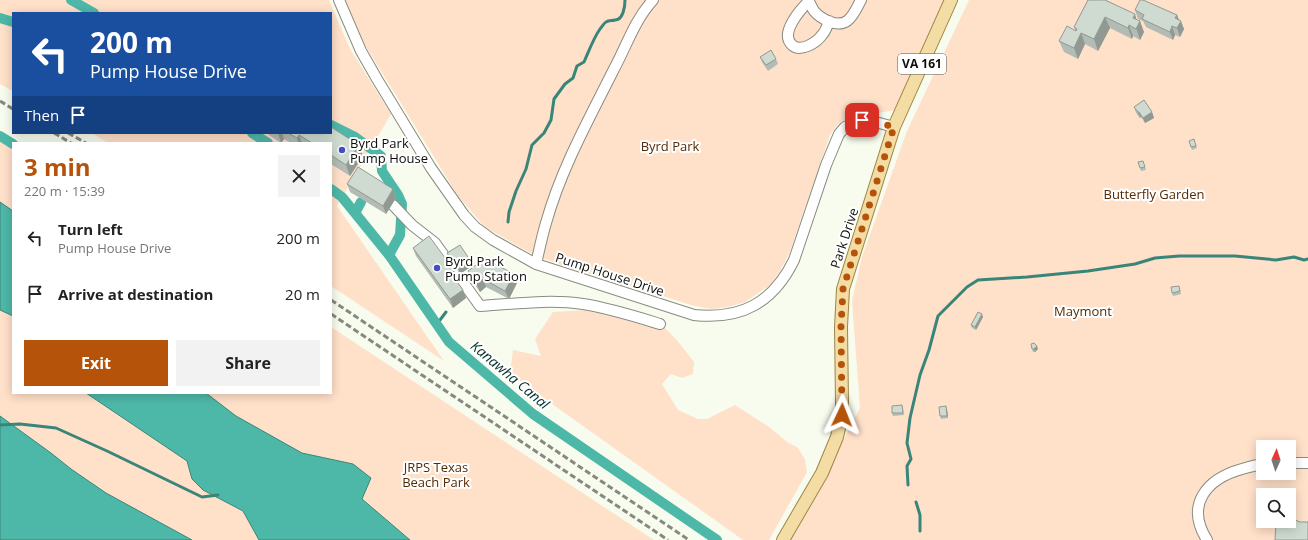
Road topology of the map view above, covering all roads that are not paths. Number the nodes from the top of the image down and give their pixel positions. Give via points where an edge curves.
1 (339, 0) edge
2 (652, 0) edge
3 (861, 0) edge
4 (951, 0) edge
5 (808, 1) edge
6 (829, 21) junction
7 (894, 127) junction
8 (393, 205) dead end
9 (536, 264) junction
10 (660, 324) dead end
11 (1296, 463) edge
12 (1308, 464) edge
13 (1256, 466) edge
14 (782, 540) edge
15 (1207, 540) edge

1 - 9 street, Pump House Drive via 361,51 431,168 464,215 493,240
2 - 9 street via 629,35 575,147 546,222
3 - 6 street via 847,21 841,24
4 - 7 main road, Park Drive / VA 161
5 - 6 street via 814,10
5 - 6 street via 790,28 789,40 792,45 798,48 818,40
7 - 9 street, Pump House Drive via 862,120 845,127 839,134 787,274 769,296 749,308 720,316 694,315
7 - 14 main road, Park Drive / VA 161 via 843,289 842,415 837,438 822,473
8 - 10 street via 412,225 435,243 480,306 550,302 582,304 611,309
11 - 12 street
13 - 15 street via 1219,478 1202,496 1198,506 1199,519 1201,530

